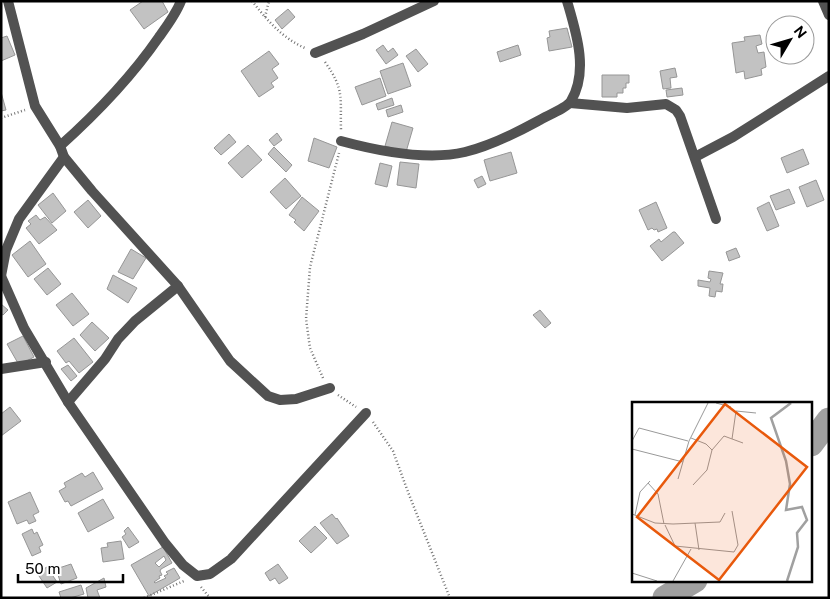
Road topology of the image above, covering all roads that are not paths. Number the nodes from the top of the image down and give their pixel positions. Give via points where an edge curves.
1 (8, 1) edge
2 (181, 1) edge
3 (408, 1) edge
4 (434, 1) edge
5 (567, 1) edge
6 (823, 1) edge
7 (413, 12) junction
8 (829, 15) edge
9 (315, 53) road end
10 (829, 76) edge
11 (570, 103) junction
12 (341, 141) road end
13 (60, 146) junction
14 (64, 156) junction
15 (695, 157) junction
16 (716, 219) dead end
17 (1, 276) edge
18 (178, 286) junction
19 (46, 362) junction
20 (1, 369) edge
21 (330, 388) road end
22 (68, 402) junction
23 (366, 413) road end

1 - 13 street via 36,106
2 - 13 street via 131,75 100,110
3 - 7 street
4 - 7 street
5 - 11 street via 580,70
6 - 8 street
7 - 9 street
10 - 15 street via 733,137
11 - 12 street via 518,132 464,152 415,155
11 - 15 street via 627,108 666,104 680,116
13 - 14 street
14 - 17 street via 19,219 6,250
14 - 18 street
15 - 16 street
17 - 19 street via 24,328
18 - 21 street via 230,361 268,396 280,400 296,399
18 - 22 street via 135,321
19 - 20 street
19 - 22 street
22 - 23 street via 165,543 197,576 210,574 231,559

